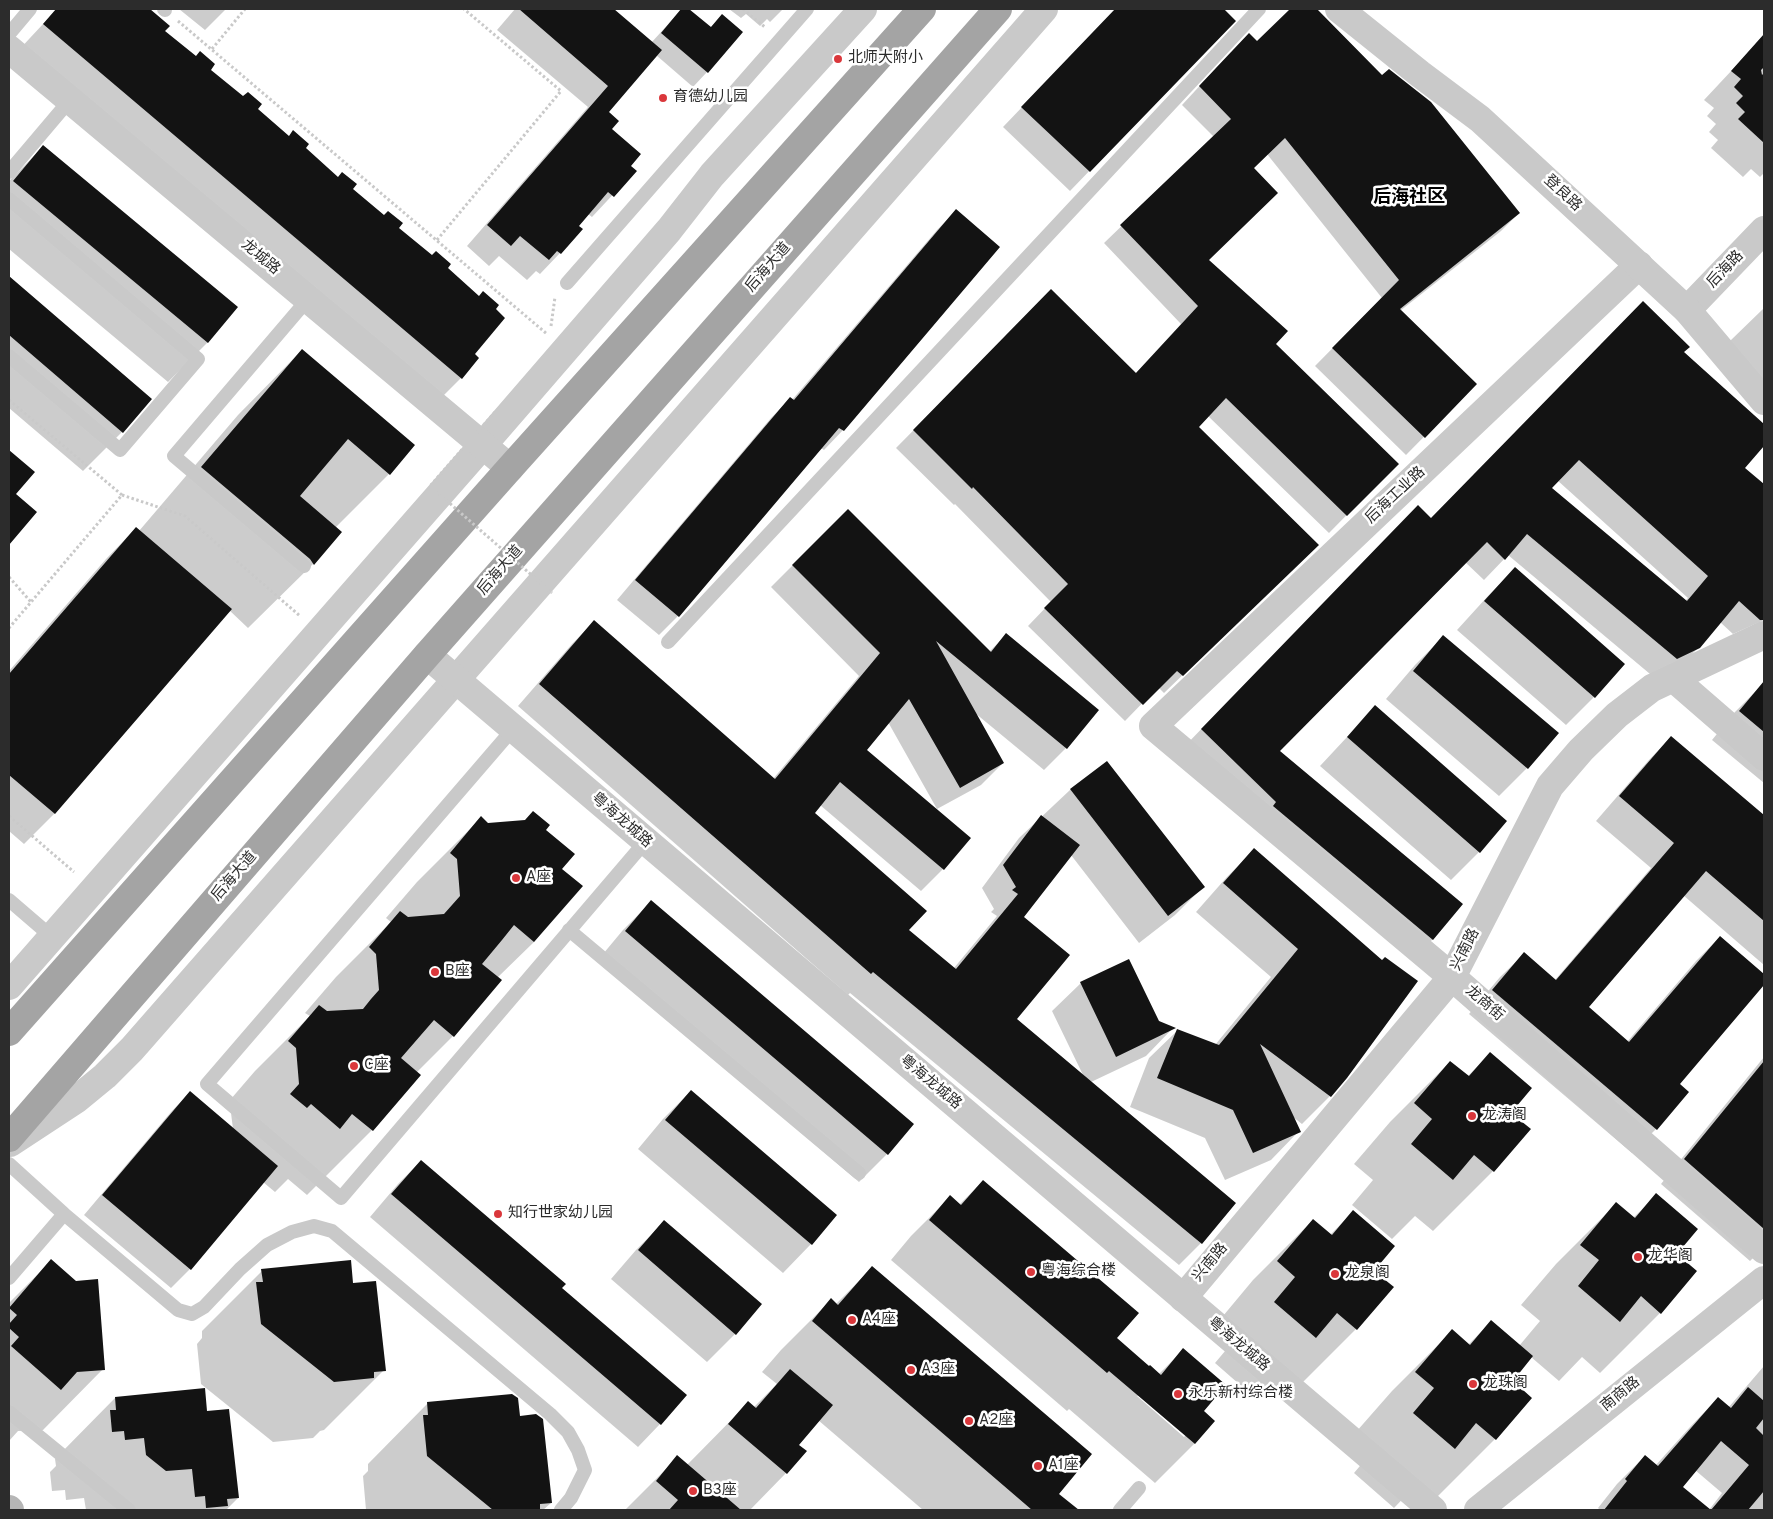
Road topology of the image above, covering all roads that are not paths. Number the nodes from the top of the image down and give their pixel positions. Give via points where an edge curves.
1 (30, 9) edge
2 (807, 9) edge
3 (863, 9) edge
4 (922, 9) edge
5 (998, 9) edge
6 (1044, 9) edge
7 (1259, 9) edge
8 (1339, 9) edge
9 (1364, 9) edge
10 (9, 34) edge
11 (9, 49) edge
12 (70, 100) junction
13 (1480, 119) junction
14 (9, 172) edge
15 (9, 199) edge
16 (1764, 230) edge
17 (1639, 266) junction
18 (568, 283) road end
19 (308, 299) junction
20 (1687, 310) junction
21 (9, 356) edge
22 (1764, 400) edge
23 (483, 445) junction
24 (510, 468) junction
25 (304, 566) dead end
26 (1764, 635) edge
27 (668, 642) dead end
28 (427, 655) junction
29 (1673, 678) junction
30 (455, 679) junction
31 (1152, 726) joint
32 (513, 729) junction
33 (1764, 757) edge
34 (645, 842) junction
35 (11, 906) edge
36 (569, 930) junction
37 (52, 937) junction
38 (1452, 977) junction
39 (9, 986) edge
40 (9, 1032) edge
41 (9, 1138) edge
42 (9, 1144) edge
43 (9, 1164) edge
44 (859, 1173) dead end
45 (64, 1214) junction
46 (1764, 1250) edge
47 (9, 1278) edge
48 (1764, 1280) edge
49 (1183, 1298) junction
50 (9, 1412) edge
51 (1139, 1488) dead end
52 (129, 1510) edge
53 (561, 1510) edge
54 (1120, 1510) edge
55 (1433, 1510) edge
56 (1478, 1510) edge

1 - 10 lane
2 - 18 lane
3 - 23 street via 712,176
4 - 24 main road
5 - 28 main road, 后海大道
6 - 30 street
7 - 27 lane
8 - 13 street, 登良路
9 - 13 street via 1426,64
11 - 12 street, 龙城路
12 - 14 lane
12 - 19 street, 龙城路
13 - 17 street, 登良路
15 - 21 lane via 198,359 120,450
16 - 20 street, 后海路
17 - 20 street, 登良路
17 - 31 street, 后海工业路
19 - 23 street, 龙城路
19 - 25 lane via 174,456
20 - 22 street, 登良路
23 - 24 street, 龙城路
23 - 37 street
24 - 40 main road
26 - 29 street, 兴南路
28 - 30 street, 粤海龙城路
28 - 41 main road, 后海大道
29 - 33 street
29 - 38 street, 兴南路 via 1652,688 1617,715 1580,750 1550,786
30 - 32 street, 粤海龙城路
30 - 42 street via 132,1049 77,1099
31 - 38 street, 龙商街
32 - 34 street, 粤海龙城路
32 - 36 lane via 207,1084 341,1198
34 - 36 lane
34 - 49 street, 粤海龙城路
35 - 37 lane
36 - 44 lane
37 - 39 street
38 - 46 street, 龙商街
38 - 49 street, 兴南路
43 - 45 lane
45 - 47 lane
45 - 53 lane via 178,1310 192,1314 204,1307 267,1245 292,1232 314,1226 332,1231 568,1432 585,1470
48 - 56 street, 南商路
49 - 55 street, 粤海龙城路
50 - 52 lane
51 - 54 lane

